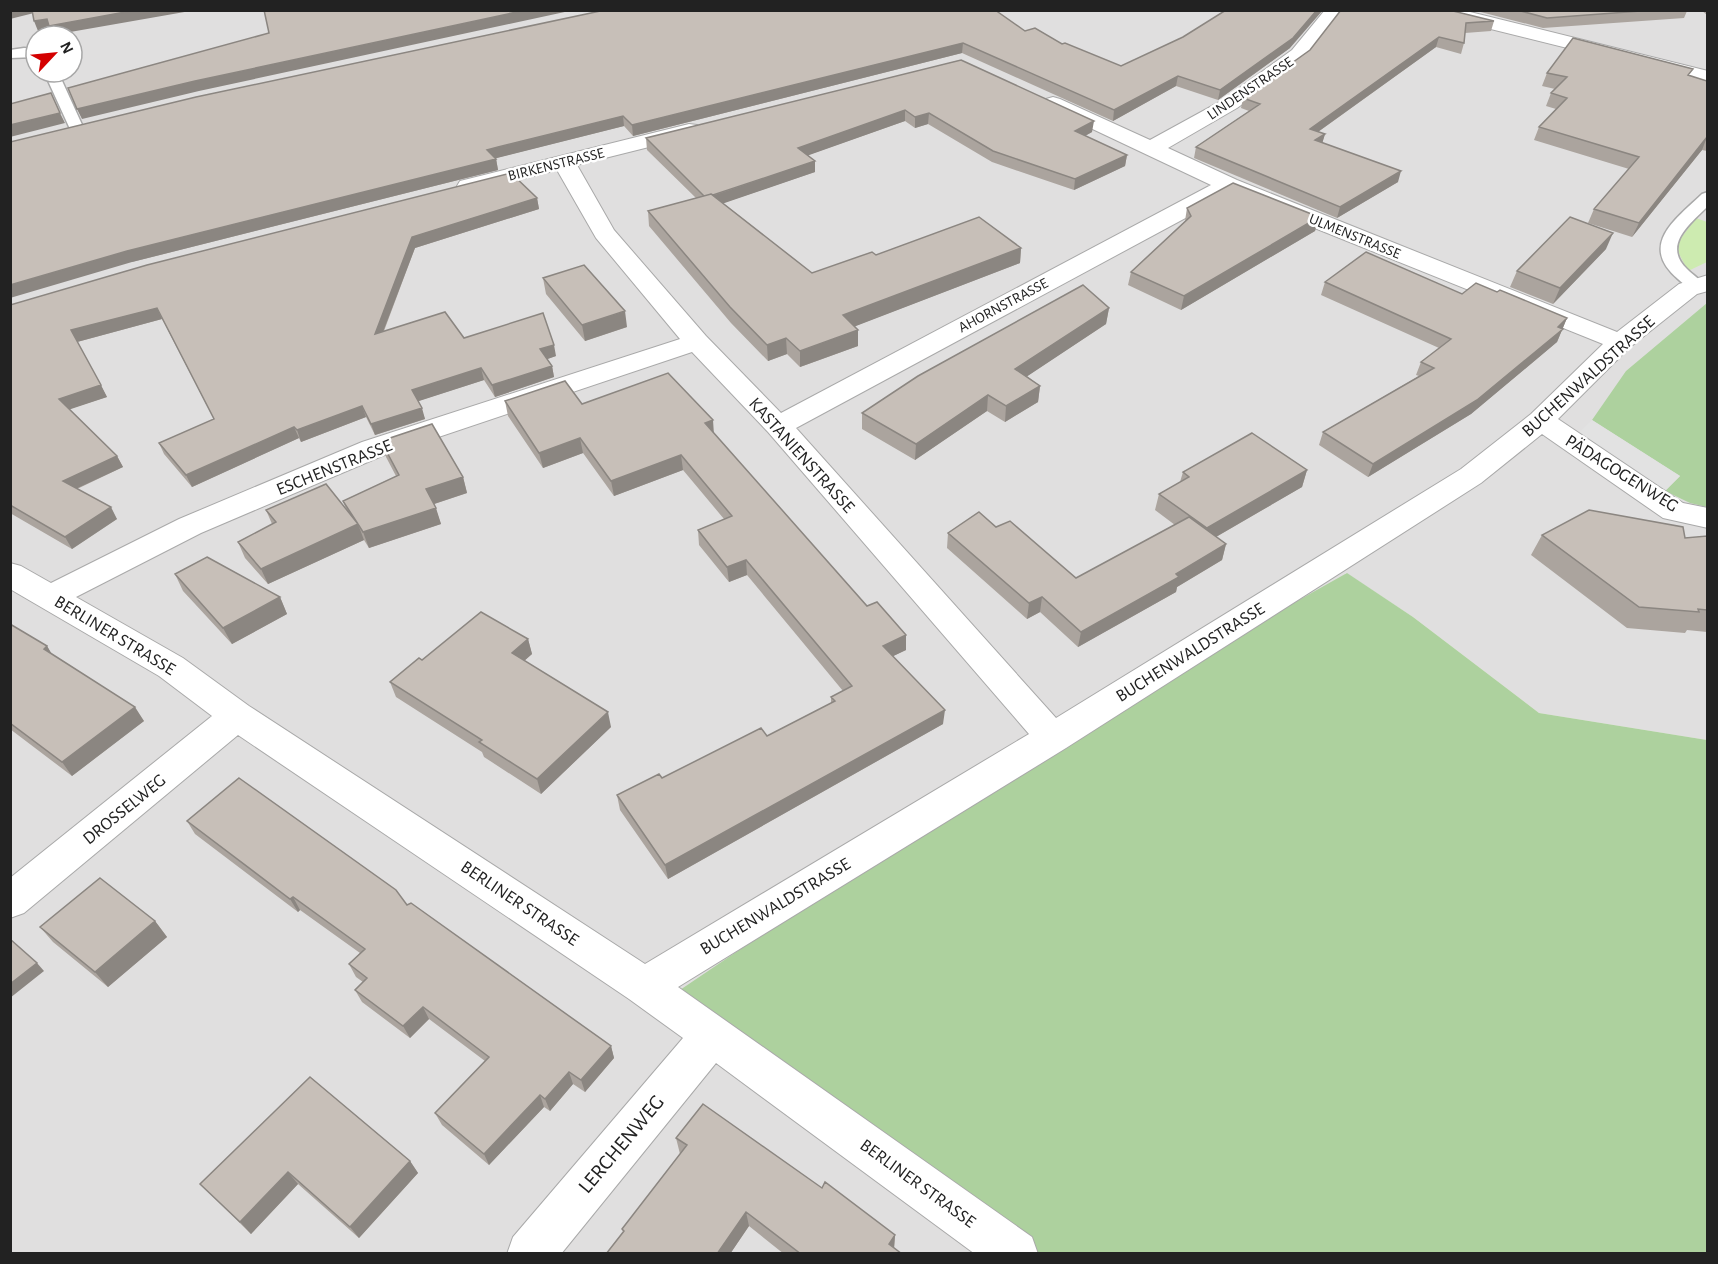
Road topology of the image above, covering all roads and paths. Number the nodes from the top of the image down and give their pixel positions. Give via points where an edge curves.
1 (1335, 10) edge
2 (1437, 10) edge
3 (1707, 77) edge
4 (56, 84) edge
5 (1036, 95) edge
6 (99, 124) edge
7 (712, 124) edge
8 (77, 129) junction
9 (55, 135) edge
10 (1150, 149) junction
11 (564, 162) junction
12 (1229, 185) junction
13 (450, 191) edge
14 (1707, 197) edge
15 (1702, 284) edge
16 (697, 342) junction
17 (1620, 342) junction
18 (1541, 420) junction
19 (778, 426) junction
20 (1707, 518) edge
21 (10, 574) edge
22 (50, 597) junction
23 (237, 716) junction
24 (1053, 738) junction
25 (10, 901) edge
26 (644, 986) junction
27 (712, 1034) junction
28 (530, 1254) edge
29 (1015, 1254) edge

1 - 10 street, LINDENSTRASSE via 1299,54 1230,104
2 - 3 street
4 - 8 lane
5 - 10 street, ULMENSTRASSE
6 - 8 street
7 - 11 street, BIRKENSTRASSE
8 - 9 street
10 - 12 street, ULMENSTRASSE
11 - 13 street, BIRKENSTRASSE
11 - 16 street, KASTANIENSTRASSE via 604,233
12 - 17 street, ULMENSTRASSE
12 - 19 street, AHORNSTRASSE
14 - 15 lane via 1673,233 1667,245 1673,266
15 - 17 street, BUCHENWALDSTRASSE via 1688,289
16 - 19 street, KASTANIENSTRASSE
16 - 22 street, ESCHENSTRASSE via 372,449 190,525
17 - 18 street, BUCHENWALDSTRASSE
18 - 20 street, PÄDAGOGENWEG via 1674,511
18 - 24 street, BUCHENWALDSTRASSE via 1471,476
19 - 24 street, KASTANIENSTRASSE
21 - 22 street, BERLINER STRASSE
22 - 23 street, BERLINER STRASSE via 171,667
23 - 25 street, DROSSELWEG
23 - 26 street, BERLINER STRASSE
24 - 26 street, BUCHENWALDSTRASSE
26 - 27 street, BERLINER STRASSE
27 - 28 street, LERCHENWEG
27 - 29 street, BERLINER STRASSE

